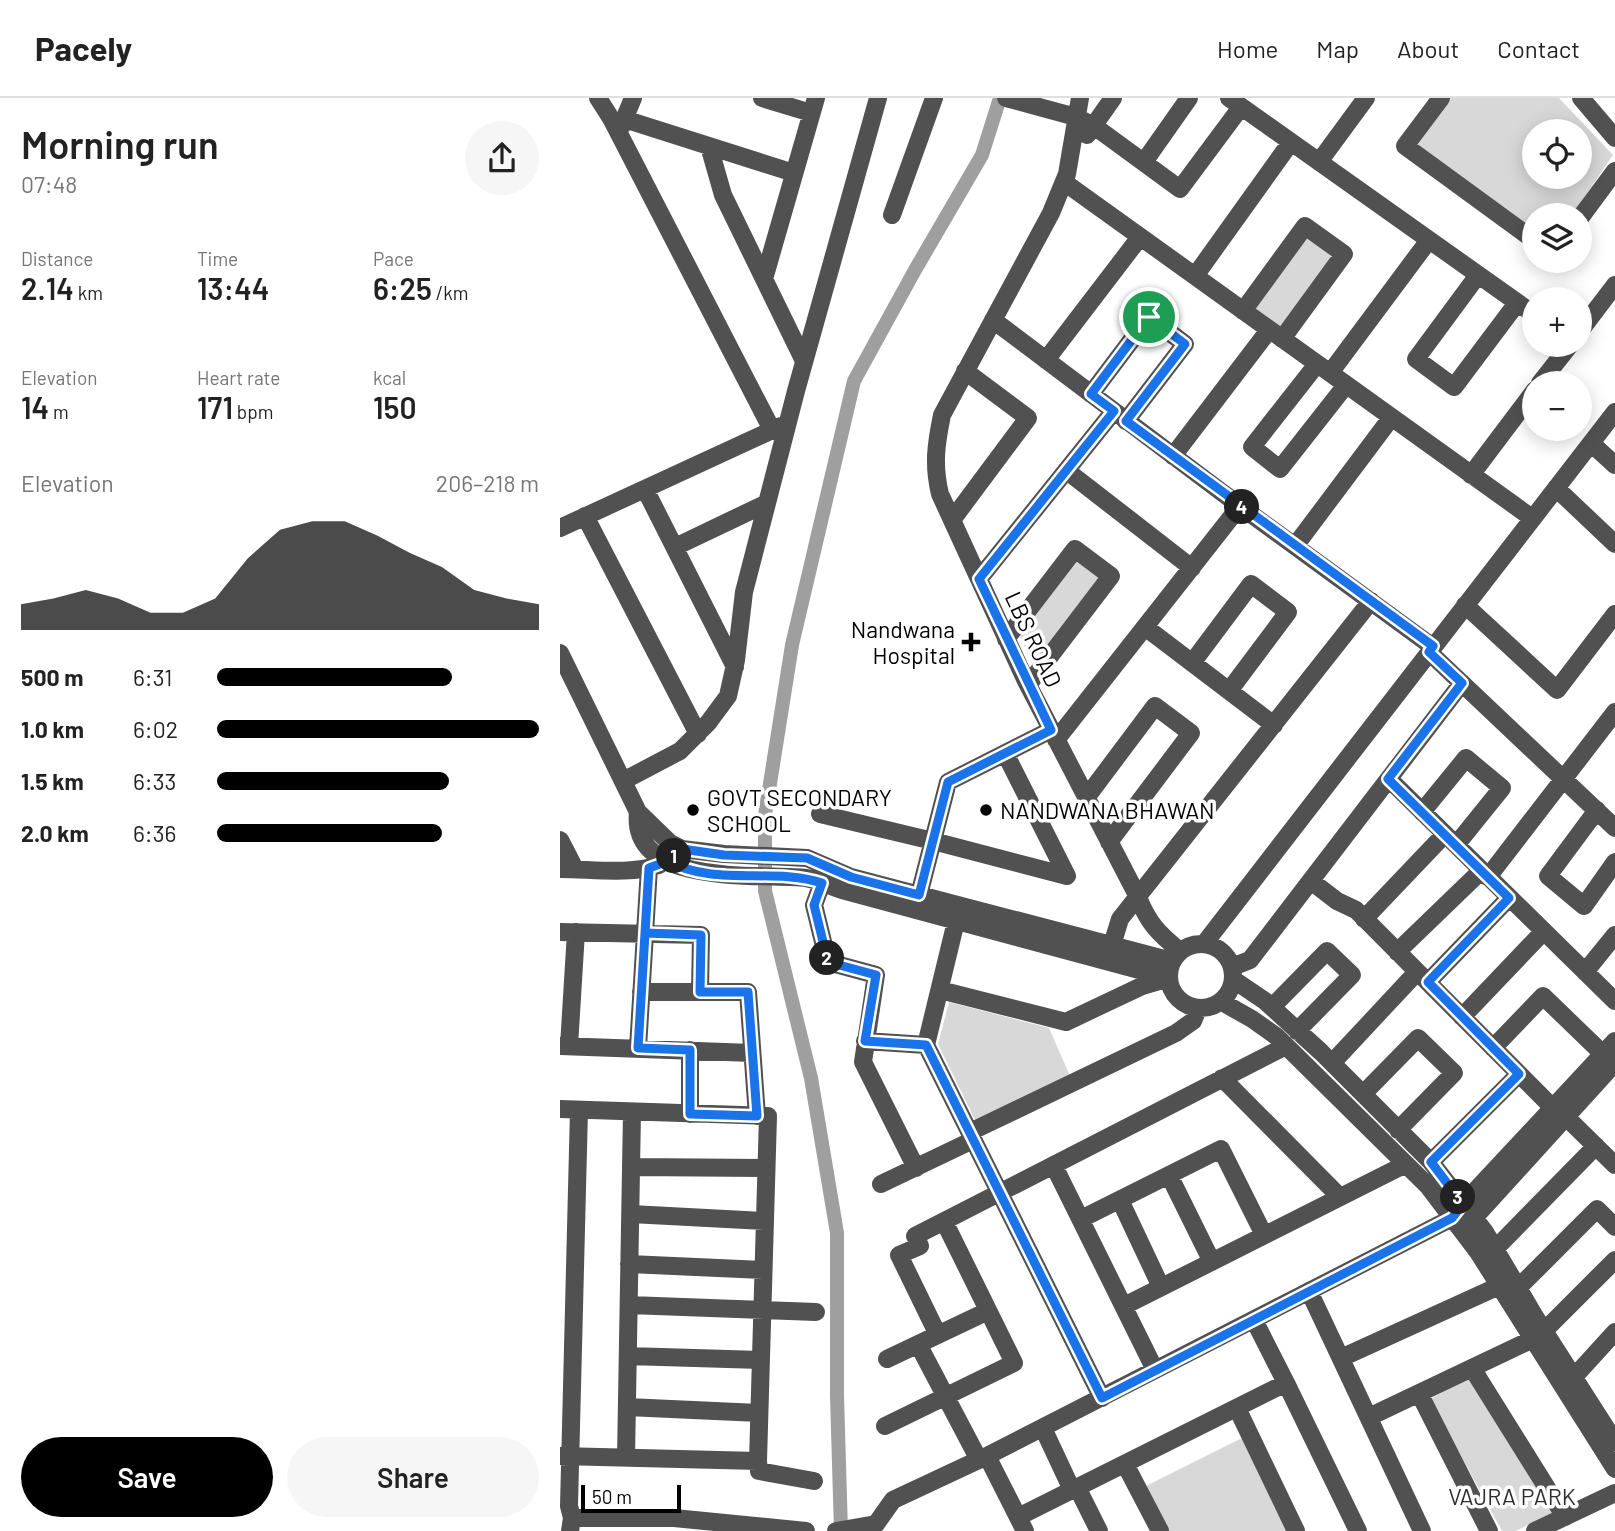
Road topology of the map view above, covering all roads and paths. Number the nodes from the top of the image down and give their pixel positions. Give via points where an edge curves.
1 (598, 98) edge
2 (633, 98) edge
3 (762, 98) edge
4 (878, 98) edge
5 (934, 98) edge
6 (1006, 98) edge
7 (1080, 98) edge
8 (1114, 98) edge
9 (1189, 98) edge
10 (1366, 98) edge
11 (1441, 98) edge
12 (1581, 98) edge
13 (1235, 103) edge
14 (814, 105) edge
15 (1076, 117) junction
16 (621, 126) junction
17 (1094, 126) junction
18 (1615, 138) edge
19 (1291, 142) junction
20 (709, 146) junction
21 (1070, 160) junction
22 (1144, 162) junction
23 (1319, 162) junction
24 (1615, 171) edge
25 (794, 173) junction
26 (1064, 182) junction
27 (1591, 203) edge
28 (892, 215) dead end
29 (1522, 232) edge
30 (1140, 237) junction
31 (1429, 240) junction
32 (1478, 275) junction
33 (1195, 276) junction
34 (764, 279) junction
35 (1615, 285) edge
36 (1517, 303) junction
37 (1522, 307) edge
38 (1243, 311) junction
39 (1592, 315) edge
40 (993, 320) junction
41 (1276, 334) junction
42 (1561, 357) edge
43 (1046, 360) junction
44 (804, 361) junction
45 (1324, 369) junction
46 (965, 371) junction
47 (1549, 371) edge
48 (1346, 385) junction
49 (1091, 394) junction
50 (1522, 407) edge
51 (1615, 412) edge
52 (1120, 416) junction
53 (1391, 418) junction
54 (780, 427) junction
55 (1591, 443) junction
56 (1173, 456) junction
57 (1615, 465) edge
58 (1066, 471) junction
59 (1471, 475) junction
60 (1556, 488) junction
61 (645, 489) junction
62 (767, 503) junction
63 (1240, 506) junction
64 (585, 516) junction
65 (1532, 518) junction
66 (952, 520) junction
67 (560, 528) edge
68 (1615, 544) edge
69 (1295, 546) junction
70 (675, 547) junction
71 (1192, 568) junction
72 (979, 579) junction
73 (1371, 601) junction
74 (1465, 605) junction
75 (1615, 614) edge
76 (1145, 627) junction
77 (1006, 639) junction
78 (1431, 649) junction
79 (560, 653) edge
80 (1192, 663) junction
81 (734, 667) junction
82 (1462, 683) junction
83 (1028, 685) junction
84 (1229, 691) junction
85 (1615, 712) edge
86 (1274, 725) junction
87 (698, 734) junction
88 (1053, 735) junction
89 (1004, 753) junction
90 (1563, 778) junction
91 (1388, 779) junction
92 (623, 780) junction
93 (1086, 798) junction
94 (638, 812) junction
95 (1422, 812) junction
96 (820, 814) dead end
97 (1608, 815) edge
98 (560, 840) edge
99 (1450, 840) junction
100 (933, 841) junction
101 (1109, 842) junction
102 (682, 849) junction
103 (668, 861) junction
104 (1615, 862) edge
105 (649, 868) junction
106 (567, 869) edge
107 (1485, 874) junction
108 (815, 881) junction
109 (1311, 881) junction
110 (919, 895) junction
111 (1138, 897) junction
112 (1509, 898) junction
113 (958, 913) junction
114 (1364, 919) junction
115 (1544, 931) junction
116 (568, 932) edge
117 (645, 933) junction
118 (1615, 935) edge
119 (1204, 944) junction
120 (1112, 946) junction
121 (1397, 952) junction
122 (1174, 963) junction
123 (1585, 972) junction
124 (1233, 974) junction
125 (1422, 977) junction
126 (566, 988) edge
127 (940, 990) junction
128 (642, 992) junction
129 (700, 992) junction
130 (1222, 1002) junction
131 (1615, 1002) edge
132 (1272, 1007) junction
133 (1198, 1009) junction
134 (1462, 1017) junction
135 (1297, 1031) junction
136 (865, 1041) junction
137 (926, 1045) junction
138 (564, 1046) edge
139 (1286, 1046) junction
140 (638, 1048) junction
141 (1493, 1048) junction
142 (690, 1050) junction
143 (752, 1053) junction
144 (1611, 1053) edge
145 (1332, 1063) junction
146 (1519, 1074) junction
147 (1222, 1079) junction
148 (1363, 1094) junction
149 (560, 1109) edge
150 (579, 1110) junction
151 (632, 1112) junction
152 (1559, 1112) junction
153 (690, 1114) junction
154 (762, 1116) junction
155 (1398, 1130) junction
156 (971, 1136) junction
157 (1595, 1146) junction
158 (569, 1162) edge
159 (1431, 1162) junction
160 (1406, 1164) junction
161 (1054, 1166) junction
162 (1615, 1166) edge
163 (631, 1167) junction
164 (916, 1167) junction
165 (766, 1168) junction
166 (1169, 1175) junction
167 (881, 1184) dead end
168 (1000, 1194) junction
169 (1340, 1198) junction
170 (1120, 1200) junction
171 (1463, 1213) junction
172 (631, 1214) junction
173 (1081, 1219) junction
174 (765, 1221) junction
175 (944, 1222) junction
176 (1615, 1227) edge
177 (1264, 1236) junction
178 (1494, 1249) junction
179 (1615, 1260) edge
180 (1212, 1262) junction
181 (629, 1264) junction
182 (763, 1269) junction
183 (1500, 1286) junction
184 (1161, 1287) junction
185 (1518, 1288) junction
186 (1309, 1291) junction
187 (629, 1304) junction
188 (1124, 1306) junction
189 (762, 1310) junction
190 (988, 1311) junction
191 (816, 1312) dead end
192 (1254, 1320) junction
193 (1615, 1332) edge
194 (938, 1335) junction
195 (1539, 1335) junction
196 (918, 1344) junction
197 (566, 1354) edge
198 (628, 1356) junction
199 (1341, 1358) junction
200 (887, 1359) dead end
201 (761, 1360) junction
202 (1472, 1368) junction
203 (1155, 1370) junction
204 (1574, 1377) junction
205 (1286, 1384) junction
206 (1419, 1393) junction
207 (947, 1396) junction
208 (1102, 1398) junction
209 (566, 1403) edge
210 (627, 1407) junction
211 (1237, 1408) junction
212 (759, 1413) junction
213 (1369, 1417) junction
214 (885, 1426) dead end
215 (1043, 1428) junction
216 (1613, 1431) edge
217 (565, 1456) edge
218 (626, 1458) junction
219 (983, 1458) junction
220 (758, 1461) junction
221 (1125, 1464) junction
222 (1615, 1469) edge
223 (814, 1481) dead end
224 (1075, 1488) junction
225 (1615, 1493) edge
226 (568, 1515) edge
227 (1565, 1517) junction
228 (1021, 1524) edge
229 (806, 1531) edge
230 (836, 1531) edge
231 (1098, 1531) edge
232 (1160, 1531) edge
233 (1296, 1531) edge
234 (1358, 1531) edge
235 (1422, 1531) edge
236 (1489, 1531) edge
237 (1535, 1531) edge

1 - 16 street
2 - 16 street
3 - 14 street
4 - 44 street
5 - 28 street
6 - 15 street
7 - 15 street, LBS ROAD
8 - 17 street
9 - 22 street
10 - 23 street
11 - 29 street via 1405,146
12 - 18 street
13 - 19 street
13 - 22 street via 1180,189
14 - 25 street
15 - 17 street
15 - 21 street, LBS ROAD
16 - 20 street
16 - 54 street
17 - 21 street
17 - 22 street
19 - 23 street
19 - 33 street
20 - 25 street
20 - 34 street via 723,195
21 - 26 street, LBS ROAD
23 - 31 street
24 - 27 street
25 - 34 street
26 - 30 street
26 - 40 street, LBS ROAD
30 - 33 street
30 - 43 street
31 - 32 street
31 - 45 street
32 - 36 street
32 - 36 street via 1416,359 1454,387
33 - 38 street
34 - 44 street
35 - 39 street
36 - 37 street
38 - 41 street
38 - 41 street via 1305,226 1344,254
40 - 43 street
40 - 46 street, LBS ROAD
41 - 45 street
41 - 56 street
42 - 47 street
43 - 49 street
44 - 54 street
45 - 48 street
45 - 48 street via 1252,447 1280,469
46 - 66 street, LBS ROAD via 942,415 936,444 935,472
46 - 66 street via 1028,418
48 - 53 street
49 - 52 street
49 - 52 street via 1149,317 1185,344
50 - 59 street
51 - 55 street
52 - 56 street
52 - 58 street
53 - 59 street
53 - 69 street
54 - 61 street
54 - 62 street
55 - 57 street
55 - 60 street
56 - 63 street
58 - 71 street
58 - 72 street
59 - 65 street
60 - 65 street
60 - 68 street
61 - 64 street
61 - 70 street
62 - 70 street
62 - 81 street via 744,592
63 - 69 street
63 - 71 street
64 - 67 street
64 - 87 street
65 - 74 street
66 - 72 street, LBS ROAD
69 - 73 street
70 - 81 street
71 - 76 street
72 - 77 street, LBS ROAD
73 - 78 street
73 - 86 street
74 - 75 street via 1557,690
74 - 78 street
76 - 80 street
76 - 88 street
77 - 83 street, LBS ROAD
77 - 83 street via 1075,549 1111,576
78 - 82 street
78 - 119 street
79 - 92 street
80 - 84 street
80 - 84 street via 1251,584 1288,612
81 - 87 street via 728,696
82 - 90 street
82 - 91 street
83 - 88 street, LBS ROAD
84 - 86 street
85 - 90 street
86 - 111 street
87 - 92 street via 680,751
88 - 89 street
88 - 93 street, LBS ROAD
89 - 100 street via 948,782
89 - 100 street via 1067,877
90 - 97 street
90 - 107 street
91 - 95 street
91 - 109 street
92 - 94 street
93 - 101 street, LBS ROAD
93 - 101 street via 1155,706 1191,733
94 - 102 street
94 - 103 street via 643,840
95 - 99 street
95 - 99 street via 1466,758 1502,788
96 - 100 street
97 - 104 street via 1548,876 1584,906
98 - 106 street
99 - 107 street
99 - 114 street
100 - 110 street
101 - 111 street, LBS ROAD
102 - 103 street
102 - 110 street via 807,858 851,877
103 - 105 street
103 - 108 street via 681,869 724,875
105 - 106 street
105 - 117 street
107 - 112 street
107 - 121 street
108 - 113 street
108 - 136 street via 814,905 828,962 876,975
109 - 114 street
109 - 124 street via 1250,960
110 - 113 street
111 - 120 street via 1120,919
111 - 122 street, LBS ROAD
112 - 115 street
112 - 125 street
113 - 120 street
113 - 122 street
113 - 127 street
114 - 121 street
115 - 123 street
115 - 134 street
116 - 117 street
116 - 126 street
117 - 128 street
117 - 129 street via 701,935
118 - 123 street
119 - 122 street via 1191,945
119 - 124 street via 1226,956
120 - 122 street
121 - 125 street
122 - 127 street via 1142,986 1066,1022
122 - 133 street via 1170,986 1175,997
123 - 131 street
124 - 130 street via 1230,992
124 - 132 street
125 - 134 street
125 - 145 street
126 - 138 street
127 - 137 street
128 - 129 street
128 - 140 street
129 - 143 street via 748,992
130 - 133 street
130 - 139 street via 1252,1018
132 - 135 street
132 - 135 street via 1327,951 1352,975
133 - 156 street via 1193,1021 1176,1033
134 - 141 street
135 - 145 street
136 - 137 street
136 - 164 street via 863,1062
137 - 156 street
138 - 140 street
139 - 147 street
139 - 160 street
140 - 142 street
141 - 144 street via 1543,996
141 - 146 street
142 - 143 street
142 - 153 street
143 - 154 street
144 - 152 street
145 - 148 street
146 - 152 street
146 - 159 street
147 - 161 street
147 - 169 street
148 - 155 street
148 - 155 street via 1418,1038 1454,1073
149 - 150 street
150 - 151 street
150 - 158 street
151 - 153 street
151 - 163 street
152 - 157 street
152 - 171 street
153 - 154 street
154 - 165 street
155 - 159 street
156 - 164 street
156 - 168 street
157 - 162 street
157 - 178 street
158 - 197 street
159 - 171 street
160 - 169 street
160 - 171 street
161 - 168 street
161 - 173 street
163 - 165 street
163 - 172 street
164 - 167 street
165 - 174 street
166 - 170 street
166 - 177 street via 1221,1149
166 - 180 street
168 - 175 street
168 - 208 street
169 - 177 street
170 - 173 street
170 - 184 street
171 - 178 street
171 - 183 street
171 - 186 street
172 - 174 street
172 - 181 street
173 - 188 street
174 - 182 street
175 - 190 street
175 - 194 street via 915,1236 920,1246 899,1255
176 - 185 street via 1597,1209
177 - 180 street
178 - 185 street
179 - 195 street
180 - 184 street
181 - 182 street
181 - 187 street
182 - 189 street
183 - 195 street
183 - 199 street
184 - 188 street
185 - 195 street
186 - 192 street
186 - 199 street
187 - 189 street
187 - 198 street
188 - 203 street
189 - 191 street
189 - 201 street
190 - 194 street
190 - 207 street via 1014,1363
192 - 203 street
192 - 205 street
193 - 204 street
194 - 196 street
195 - 202 street
195 - 204 street
195 - 222 street
196 - 200 street
196 - 207 street
197 - 209 street
198 - 201 street
198 - 210 street
199 - 213 street
201 - 212 street
202 - 206 street
202 - 227 street
203 - 208 street
204 - 216 street
205 - 211 street
205 - 234 street
206 - 213 street
206 - 236 street
207 - 214 street
207 - 219 street
208 - 215 street
209 - 217 street
210 - 212 street
210 - 218 street
211 - 221 street
211 - 233 street
212 - 220 street
213 - 235 street
215 - 219 street
215 - 224 street
217 - 218 street
217 - 226 street
218 - 220 street
219 - 228 street
219 - 230 street via 893,1500 876,1524
220 - 223 street via 759,1471
221 - 224 street
221 - 232 street
224 - 228 street
224 - 231 street
225 - 227 street
226 - 229 street via 674,1518
227 - 237 street

